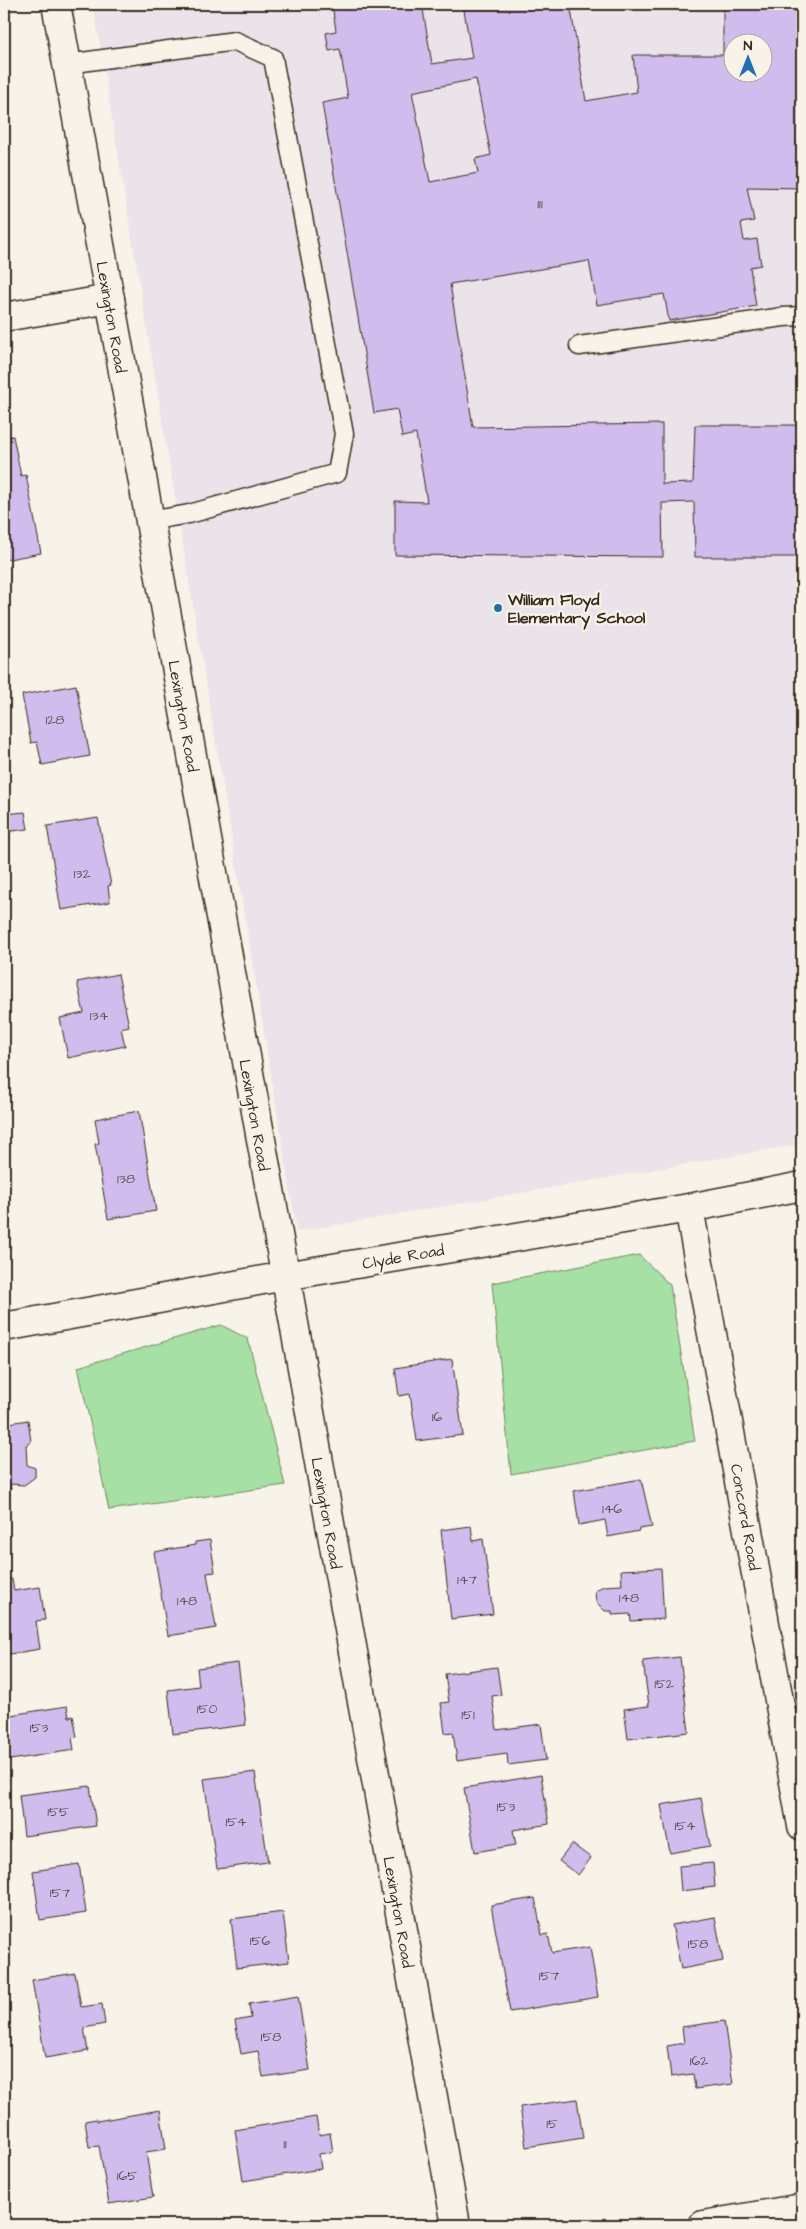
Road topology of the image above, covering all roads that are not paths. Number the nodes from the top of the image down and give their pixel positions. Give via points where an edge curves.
1 (56, 4) edge
2 (67, 64) junction
3 (110, 299) junction
4 (802, 316) edge
5 (4, 317) edge
6 (579, 346) dead end
7 (148, 521) junction
8 (802, 1186) edge
9 (689, 1208) junction
10 (285, 1276) junction
11 (4, 1327) edge
12 (802, 1826) edge
13 (802, 2208) edge
14 (456, 2225) edge
15 (703, 2225) edge

1 - 2 street, Lexington Road
2 - 3 street, Lexington Road
2 - 7 lane via 234,41 273,58 344,434 337,473 189,514
3 - 5 street
3 - 7 street, Lexington Road
4 - 6 lane
7 - 10 street, Lexington Road
8 - 9 street, Clyde Road
9 - 10 street, Clyde Road
9 - 12 street, Concord Road
10 - 11 street, Clyde Road
10 - 14 street, Lexington Road
13 - 15 street

